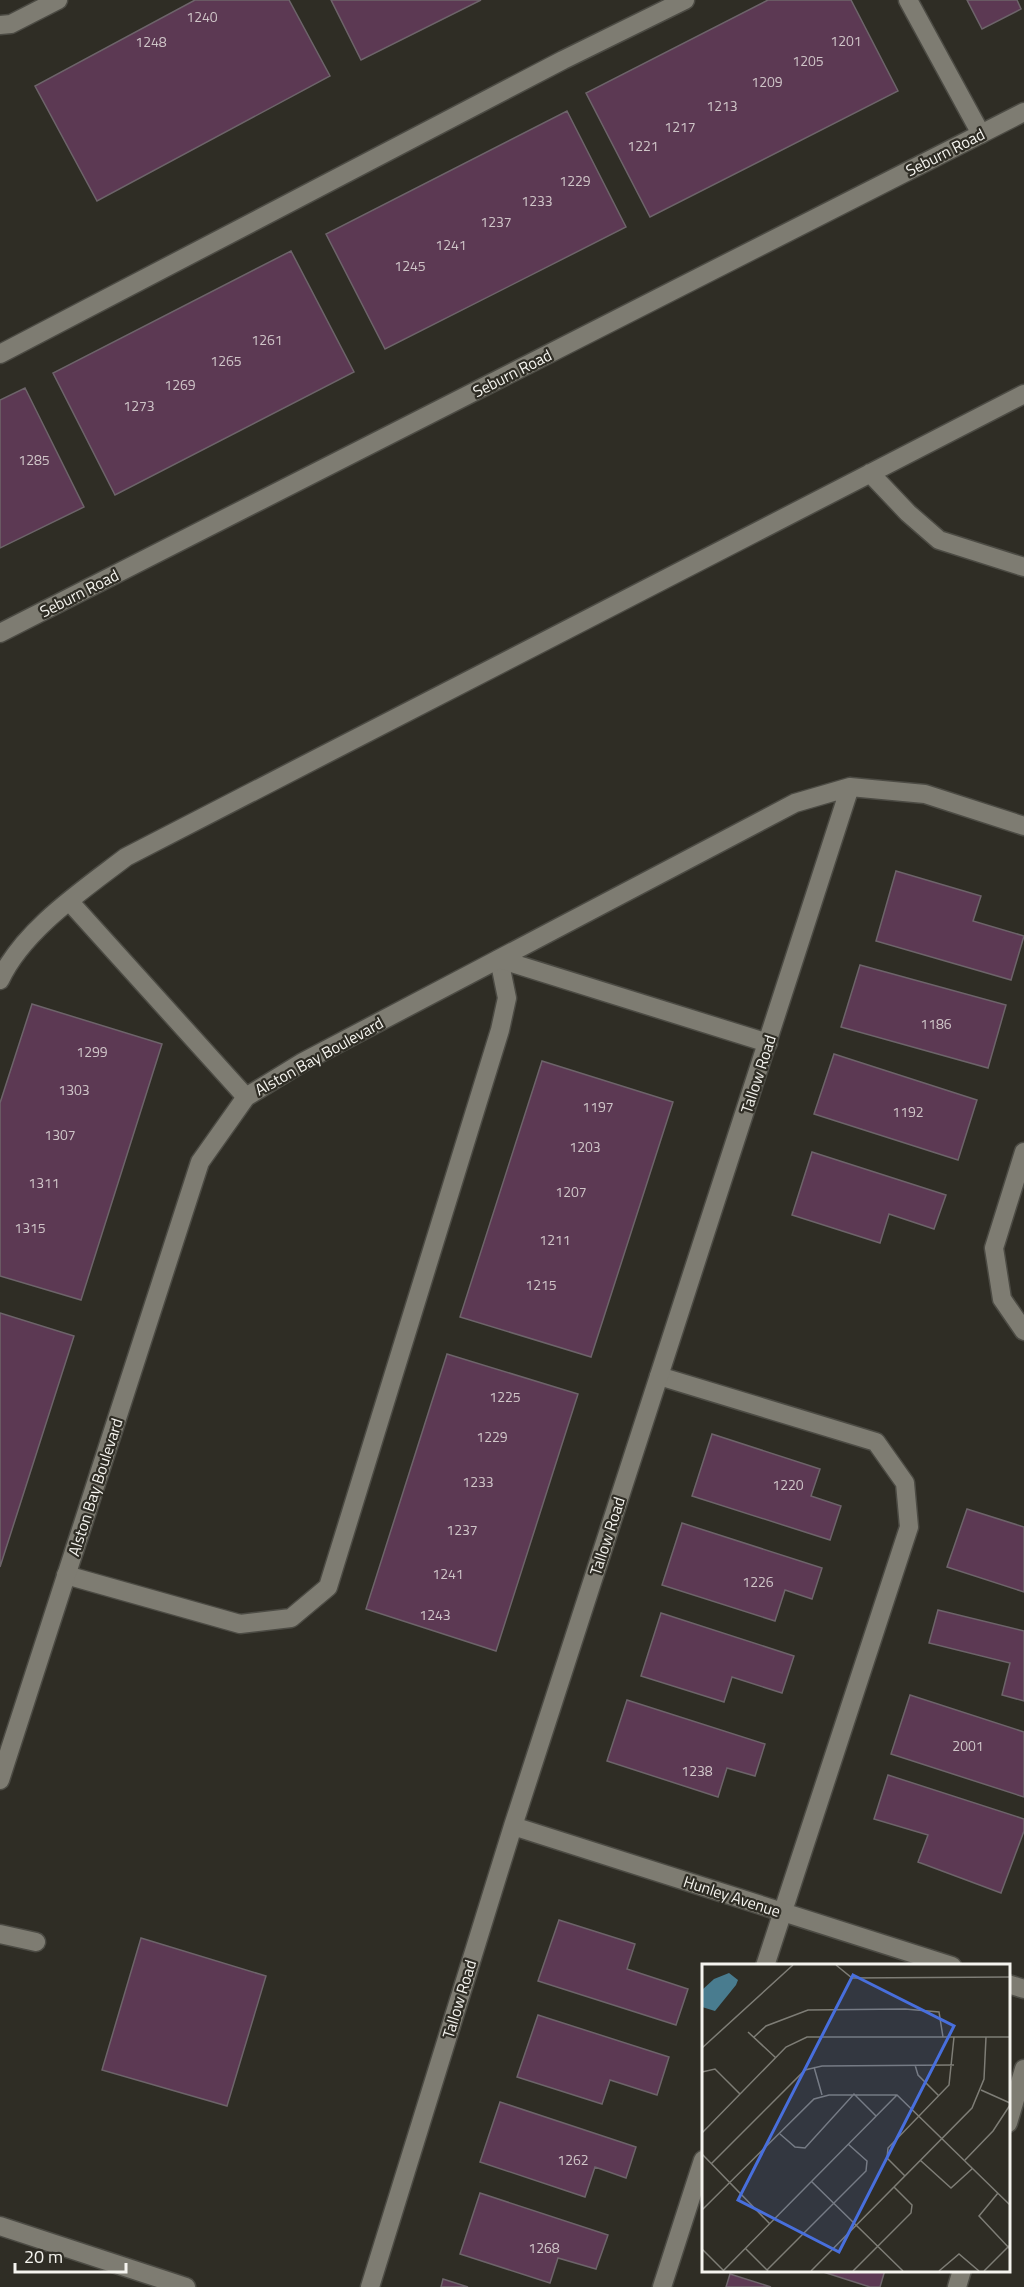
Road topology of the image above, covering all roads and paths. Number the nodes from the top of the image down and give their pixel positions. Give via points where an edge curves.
1 (58, 0) edge
2 (685, 0) edge
3 (908, 0) edge
4 (0, 25) edge
5 (1024, 112) edge
6 (981, 134) junction
7 (0, 354) edge
8 (1024, 394) edge
9 (870, 473) junction
10 (1024, 567) edge
11 (0, 633) edge
12 (850, 787) junction
13 (1024, 826) edge
14 (69, 901) junction
15 (499, 959) junction
16 (0, 980) edge
17 (768, 1043) junction
18 (246, 1097) junction
19 (1024, 1152) edge
20 (1024, 1331) edge
21 (659, 1376) junction
22 (66, 1575) junction
23 (0, 1780) edge
24 (513, 1826) junction
25 (783, 1912) junction
26 (0, 1934) edge
27 (36, 1942) dead end
28 (766, 1964) edge
29 (946, 1964) edge
30 (1009, 1984) edge
31 (1024, 1989) edge
32 (1024, 2069) edge
33 (1009, 2120) edge
34 (702, 2163) edge
35 (0, 2226) edge
36 (963, 2272) edge
37 (186, 2287) edge
38 (370, 2287) edge
39 (662, 2287) edge
40 (957, 2287) edge

1 - 4 street via 11,24
2 - 7 street
3 - 6 street
5 - 6 street, Seburn Road
6 - 11 street, Seburn Road
8 - 9 street
9 - 10 street via 939,540
9 - 14 street via 126,857
12 - 13 street, Alston Bay Boulevard via 925,794
12 - 15 street, Alston Bay Boulevard via 795,803
12 - 17 street, Tallow Road
14 - 16 street via 9,961
14 - 18 street
15 - 17 street
15 - 18 street, Alston Bay Boulevard via 303,1062
15 - 22 street via 507,998 501,1030 328,1587 291,1618 240,1624
17 - 21 street, Tallow Road
18 - 22 street, Alston Bay Boulevard via 200,1162
19 - 20 street via 994,1248 1002,1299
21 - 24 street, Tallow Road
21 - 25 street via 876,1442 905,1483 909,1527
22 - 23 street, Alston Bay Boulevard
24 - 25 street, Hunley Avenue
24 - 38 street, Tallow Road
25 - 28 street
25 - 29 street, Hunley Avenue
26 - 27 street
30 - 31 street
32 - 33 street
34 - 39 street
35 - 37 street
36 - 40 street

